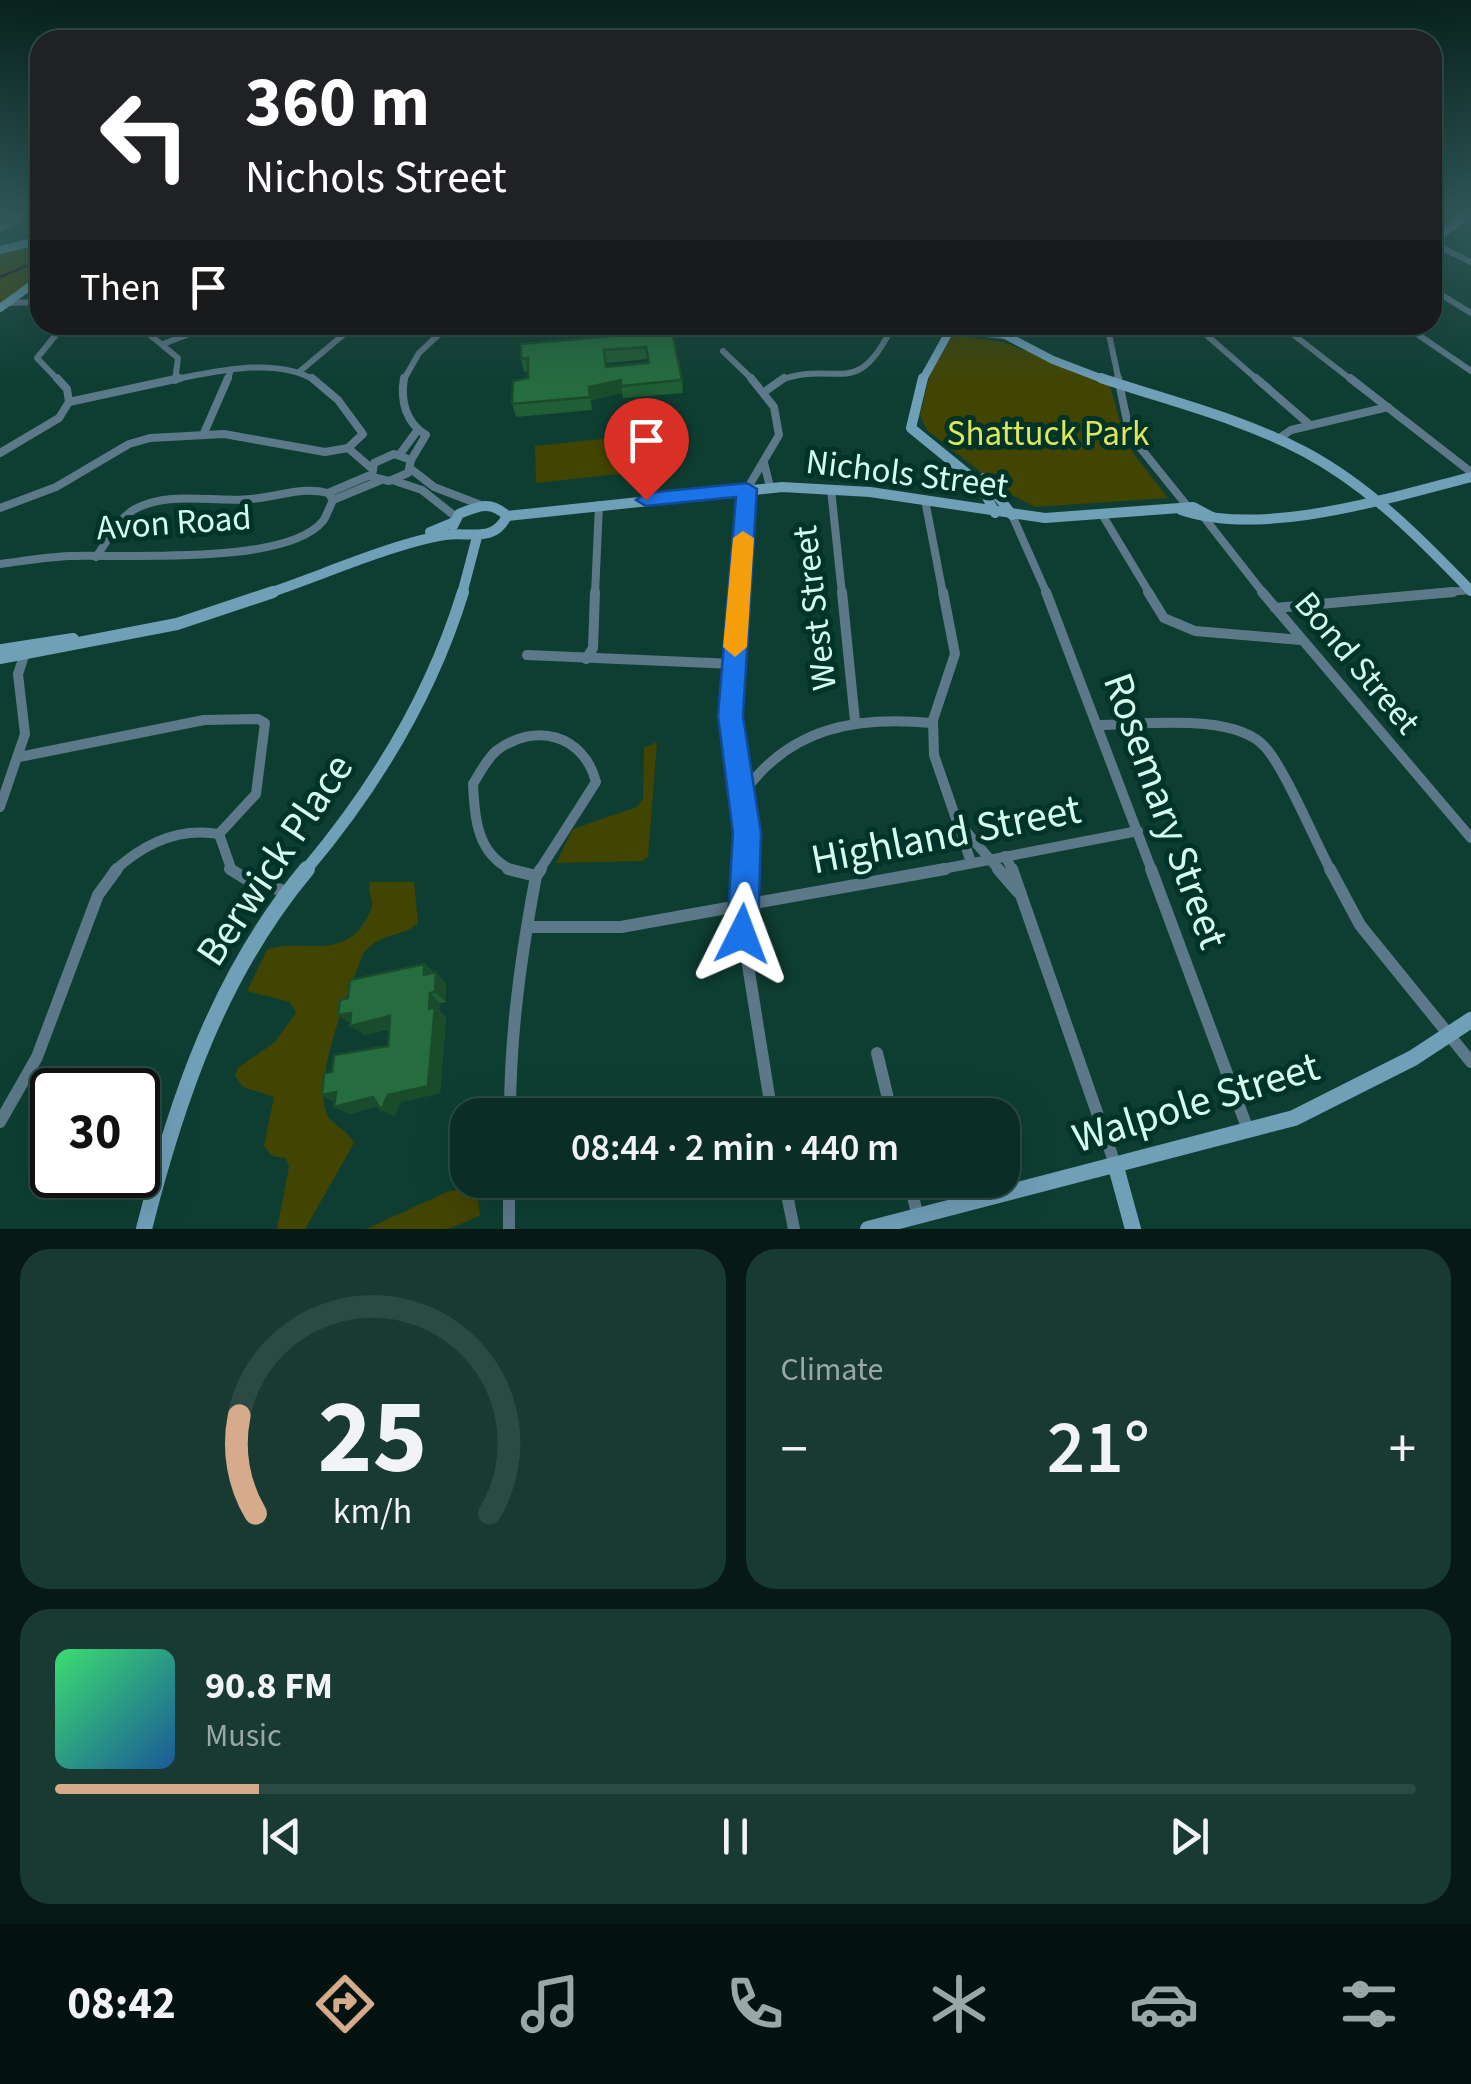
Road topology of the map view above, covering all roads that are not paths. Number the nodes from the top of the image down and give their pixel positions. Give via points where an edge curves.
1 (30, 286) edge
2 (1442, 295) edge
3 (30, 303) edge
4 (4, 306) edge
5 (1471, 313) edge
6 (56, 335) edge
7 (150, 335) edge
8 (186, 335) edge
9 (343, 335) edge
10 (437, 335) edge
11 (887, 335) edge
12 (947, 335) edge
13 (996, 335) edge
14 (1109, 335) edge
15 (1206, 335) edge
16 (1293, 335) edge
17 (1419, 335) edge
18 (1003, 336) joint
19 (163, 344) junction
20 (723, 351) dead end
21 (1471, 370) edge
22 (299, 372) junction
23 (230, 373) junction
24 (1117, 380) junction
25 (175, 381) junction
26 (766, 390) junction
27 (69, 402) junction
28 (1388, 407) junction
29 (1310, 425) junction
30 (422, 433) junction
31 (204, 434) junction
32 (1278, 439) junction
33 (353, 446) junction
34 (940, 449) junction
35 (0, 453) edge
36 (400, 454) junction
37 (384, 456) junction
38 (764, 463) junction
39 (411, 464) junction
40 (370, 470) junction
41 (1471, 474) edge
42 (392, 480) junction
43 (379, 481) junction
44 (770, 488) junction
45 (747, 489) junction
46 (831, 489) junction
47 (330, 497) junction
48 (924, 500) junction
49 (1376, 500) junction
50 (481, 505) junction
51 (598, 505) junction
52 (0, 508) edge
53 (1185, 509) junction
54 (995, 513) junction
55 (1012, 515) junction
56 (507, 516) junction
57 (1102, 516) junction
58 (1209, 518) junction
59 (456, 524) junction
60 (477, 537) junction
61 (96, 556) junction
62 (0, 564) edge
63 (1471, 591) edge
64 (1274, 608) junction
65 (1301, 640) junction
66 (0, 650) edge
67 (25, 651) junction
68 (527, 655) dead end
69 (0, 658) edge
70 (586, 659) junction
71 (734, 664) junction
72 (855, 721) junction
73 (932, 723) junction
74 (1098, 724) junction
75 (19, 757) junction
76 (3, 791) edge
77 (744, 792) junction
78 (0, 806) edge
79 (956, 818) junction
80 (1138, 831) junction
81 (220, 834) junction
82 (1471, 838) edge
83 (1006, 856) junction
84 (990, 859) junction
85 (971, 862) junction
86 (536, 876) junction
87 (289, 892) junction
88 (1024, 900) junction
89 (744, 906) junction
90 (528, 927) junction
91 (1471, 1020) edge
92 (1449, 1033) junction
93 (876, 1053) dead end
94 (1471, 1062) edge
95 (510, 1098) edge
96 (769, 1098) edge
97 (888, 1098) edge
98 (0, 1122) edge
99 (1249, 1133) junction
100 (1116, 1167) junction
101 (510, 1198) edge
102 (788, 1198) edge
103 (913, 1198) edge
104 (918, 1217) junction
105 (874, 1228) edge
106 (144, 1229) edge
107 (509, 1229) edge
108 (794, 1229) edge
109 (1133, 1229) edge

1 - 4 main road
2 - 5 street
3 - 4 street
6 - 27 street via 37,358 67,389
7 - 19 street
8 - 19 street
9 - 22 street
10 - 30 street via 402,377 402,401
11 - 26 street via 860,372 790,378
12 - 34 main road via 926,367 912,418
13 - 18 street
14 - 24 street
15 - 29 street
16 - 28 street
17 - 21 street
18 - 24 main road
19 - 25 street via 178,358
20 - 26 street
22 - 23 street
22 - 33 street via 361,428
23 - 25 street
23 - 31 street
24 - 32 main road
24 - 53 street via 1134,444
25 - 27 street
26 - 38 street via 779,433
27 - 35 street via 60,418
28 - 29 street
28 - 41 street
29 - 32 street
30 - 36 street
30 - 39 street
31 - 33 street via 299,451
31 - 52 street via 128,444 56,487
32 - 49 main road
33 - 37 street
33 - 40 street
34 - 54 main road via 981,485
34 - 55 main road via 987,481
36 - 37 street
36 - 39 street
37 - 40 street
38 - 44 street
38 - 45 street
39 - 42 street
39 - 50 street via 434,487
40 - 43 street
40 - 47 street
41 - 49 main road, Nichols Street
42 - 43 street
42 - 59 street via 422,490
43 - 47 street
44 - 45 main road, Nichols Street
44 - 46 main road, Nichols Street
45 - 51 main road, Nichols Street
45 - 71 street
46 - 48 main road, Nichols Street
46 - 72 street, West Street
47 - 61 street, Avon Road via 328,514 314,527 259,548
47 - 61 street via 308,490 152,503 124,518
48 - 54 main road, Nichols Street
48 - 73 street via 955,654
49 - 58 main road, Nichols Street
49 - 63 main road
50 - 56 main road via 498,506
50 - 59 main road
51 - 56 main road, Nichols Street
51 - 70 street via 593,648
53 - 57 main road, Nichols Street
53 - 58 main road, Nichols Street
54 - 55 main road, Nichols Street
55 - 57 main road, Nichols Street
55 - 74 street, Rosemary Street
56 - 60 main road via 500,528
57 - 65 street via 1154,604 1174,625
58 - 64 street, Bond Street
59 - 60 main road
59 - 67 main road via 154,630
60 - 87 main road, Berwick Place via 462,608 437,668 370,786
61 - 62 street, Avon Road
63 - 64 street
64 - 65 street, Bond Street
65 - 82 street, Bond Street
66 - 67 main road
67 - 69 main road
67 - 75 street via 18,674 24,734
68 - 70 street
70 - 71 street
71 - 77 street via 732,742
72 - 73 street
72 - 77 street via 770,755
73 - 79 street via 936,764
74 - 80 street, Rosemary Street
74 - 92 street via 1222,725 1265,747 1360,925
75 - 76 street
75 - 81 street via 204,720 258,718 265,723 259,783
76 - 78 street
77 - 89 street
79 - 84 street
79 - 85 street
80 - 83 street, Highland Street
80 - 99 street, Rosemary Street
81 - 87 street via 234,874
81 - 98 street via 190,833 150,844 103,884 45,1036
83 - 84 street, Highland Street
83 - 88 street
84 - 85 street, Highland Street
84 - 88 street
85 - 89 street, Highland Street
86 - 86 street via 596,782 594,764 560,733 497,752 473,784 486,854 501,869
86 - 90 street
87 - 106 main road, Berwick Place via 260,929 202,1038 167,1133
88 - 100 street
89 - 90 street, Highland Street via 621,927
89 - 96 street via 752,1013
90 - 95 street
91 - 92 main road, Walpole Street
92 - 94 street
92 - 99 main road, Walpole Street via 1332,1102
93 - 97 street
99 - 100 main road, Walpole Street
100 - 104 main road, Walpole Street
100 - 109 main road
101 - 107 street
102 - 108 street
103 - 104 street
104 - 105 main road, Walpole Street

